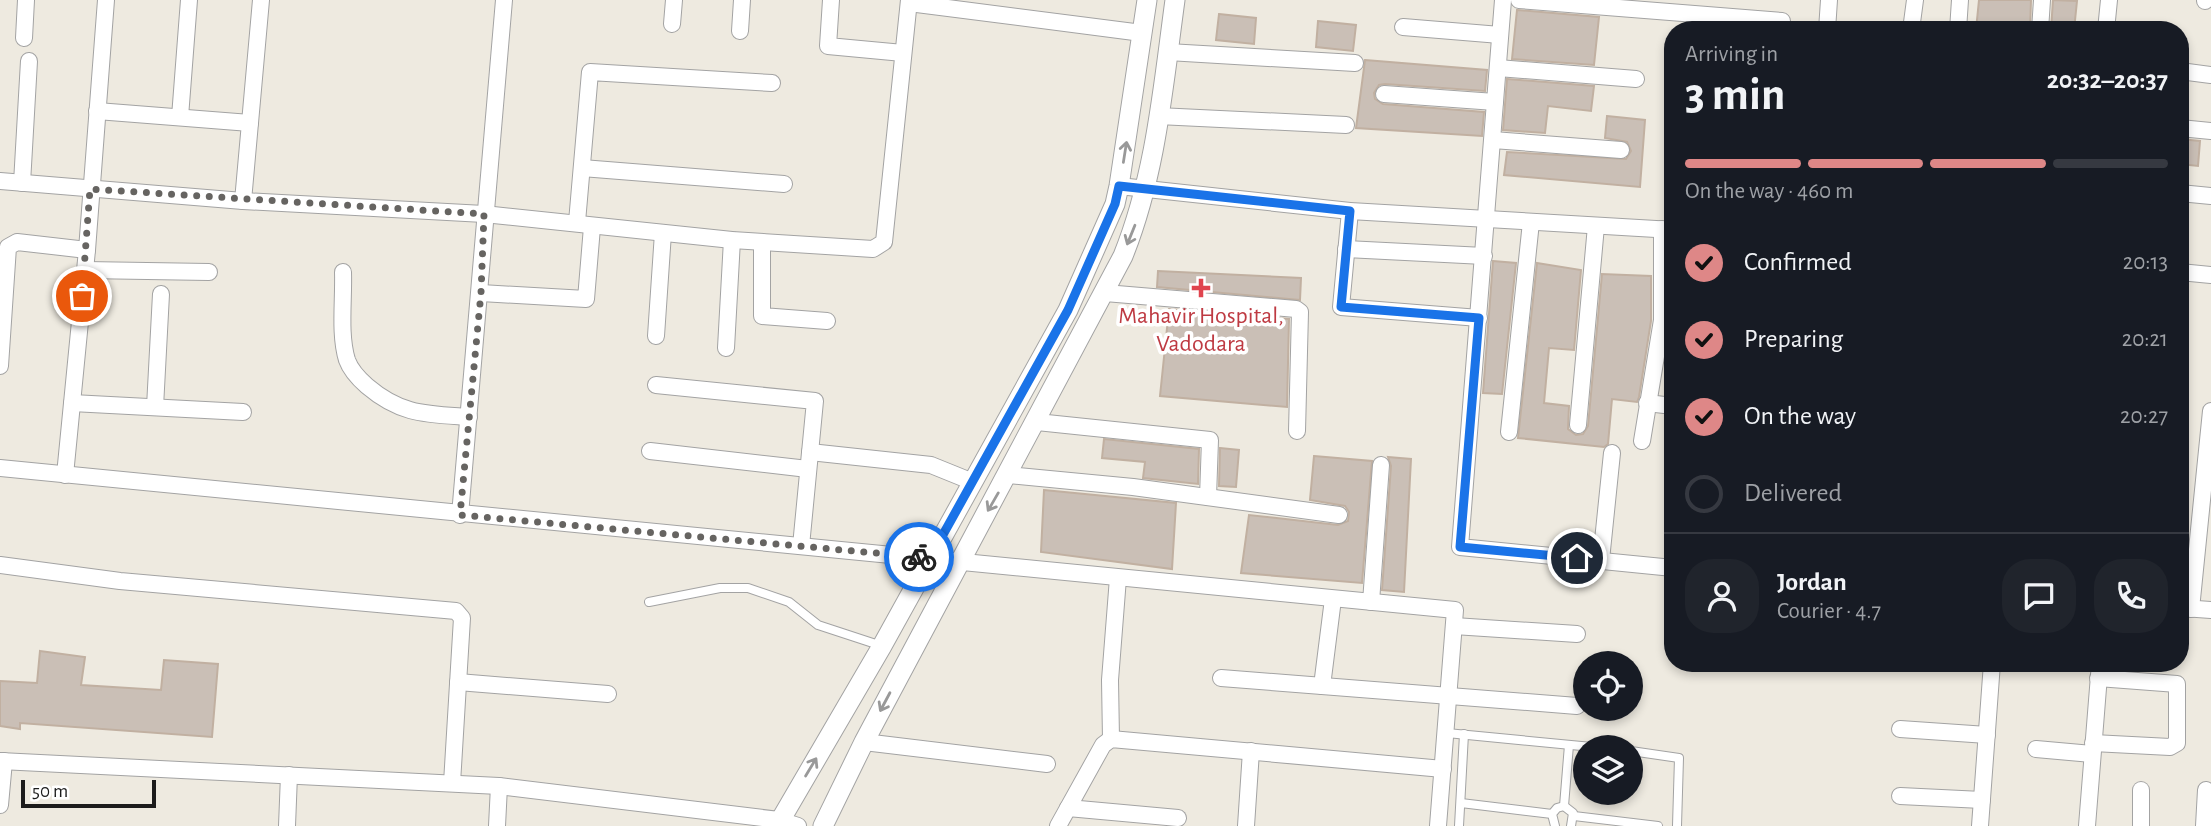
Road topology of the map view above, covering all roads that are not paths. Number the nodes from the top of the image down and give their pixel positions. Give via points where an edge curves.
1 (26, 0) edge
2 (106, 0) edge
3 (189, 0) edge
4 (261, 0) edge
5 (504, 0) edge
6 (674, 0) edge
7 (742, 0) edge
8 (831, 0) edge
9 (1147, 0) edge
10 (1175, 0) edge
11 (1503, 0) edge
12 (1520, 0) edge
13 (1829, 0) edge
14 (1915, 0) edge
15 (1960, 0) edge
16 (2042, 0) edge
17 (2109, 0) edge
18 (909, 1) edge
19 (1704, 7) edge
20 (1782, 21) dead end
21 (1828, 21) edge
22 (1912, 21) edge
23 (1959, 21) edge
24 (2041, 21) edge
25 (2107, 21) edge
26 (672, 24) dead end
27 (1403, 27) dead end
28 (740, 31) dead end
29 (1142, 33) junction
30 (1500, 35) junction
31 (24, 38) dead end
32 (1168, 52) junction
33 (903, 53) junction
34 (29, 61) dead end
35 (1355, 62) dead end
36 (1498, 68) junction
37 (2189, 72) edge
38 (2211, 75) edge
39 (1636, 79) dead end
40 (772, 83) dead end
41 (1384, 94) dead end
42 (1495, 102) junction
43 (97, 111) junction
44 (1158, 116) junction
45 (180, 117) junction
46 (250, 122) junction
47 (1346, 125) dead end
48 (2189, 129) edge
49 (2211, 131) edge
50 (1493, 140) junction
51 (1621, 150) dead end
52 (582, 168) junction
53 (0, 181) edge
54 (22, 183) junction
55 (784, 184) dead end
56 (1119, 186) junction
57 (1146, 188) junction
58 (90, 189) junction
59 (2189, 194) edge
60 (2211, 196) edge
61 (243, 201) junction
62 (1350, 211) junction
63 (484, 214) junction
64 (1487, 220) junction
65 (1531, 222) junction
66 (585, 225) junction
67 (1596, 226) junction
68 (1664, 230) edge
69 (663, 233) junction
70 (732, 240) junction
71 (762, 242) junction
72 (1346, 249) junction
73 (87, 250) junction
74 (1484, 256) junction
75 (85, 270) junction
76 (209, 272) dead end
77 (343, 272) dead end
78 (2189, 273) edge
79 (2211, 275) edge
80 (481, 293) junction
81 (1105, 293) junction
82 (161, 294) dead end
83 (1664, 306) edge
84 (1479, 318) junction
85 (827, 321) dead end
86 (656, 336) dead end
87 (1664, 338) edge
88 (726, 348) dead end
89 (1664, 350) edge
90 (0, 366) edge
91 (656, 385) dead end
92 (72, 403) junction
93 (1647, 403) junction
94 (1664, 405) edge
95 (155, 407) junction
96 (2211, 411) edge
97 (243, 412) dead end
98 (469, 417) junction
99 (1037, 422) junction
100 (1578, 425) dead end
101 (1297, 431) dead end
102 (1509, 432) dead end
103 (1642, 441) dead end
104 (650, 451) dead end
105 (810, 452) junction
106 (1612, 453) dead end
107 (1381, 465) dead end
108 (0, 468) edge
109 (808, 469) junction
110 (65, 475) junction
111 (1009, 475) junction
112 (973, 482) junction
113 (1208, 497) junction
114 (460, 515) junction
115 (1339, 515) dead end
116 (801, 546) junction
117 (930, 558) junction
118 (1601, 561) junction
119 (959, 562) junction
120 (0, 565) edge
121 (1664, 567) edge
122 (1118, 578) junction
123 (2189, 584) edge
124 (1333, 599) junction
125 (649, 602) dead end
126 (1371, 602) junction
127 (2189, 608) edge
128 (2211, 610) edge
129 (1454, 626) junction
130 (1577, 634) dead end
131 (882, 646) junction
132 (1991, 672) edge
133 (2099, 672) edge
134 (2105, 672) edge
135 (1221, 678) dead end
136 (458, 682) junction
137 (1322, 686) junction
138 (608, 694) dead end
139 (1450, 697) junction
140 (1573, 706) edge
141 (1900, 729) dead end
142 (1447, 733) junction
143 (1464, 734) junction
144 (1987, 735) junction
145 (1111, 739) junction
146 (864, 742) junction
147 (1569, 745) junction
148 (1573, 745) edge
149 (2036, 749) dead end
150 (2092, 749) junction
151 (1251, 751) junction
152 (1643, 753) edge
153 (2, 761) edge
154 (1047, 764) dead end
155 (1443, 769) junction
156 (289, 775) junction
157 (452, 783) junction
158 (499, 786) junction
159 (2141, 790) dead end
160 (2206, 790) dead end
161 (1900, 796) dead end
162 (1982, 800) junction
163 (1461, 803) junction
164 (0, 805) edge
165 (1564, 806) junction
166 (1068, 808) junction
167 (1552, 814) junction
168 (1574, 816) junction
169 (1178, 818) dead end
170 (785, 824) edge
171 (287, 826) edge
172 (497, 826) edge
173 (823, 826) edge
174 (1058, 826) edge
175 (1246, 826) edge
176 (1438, 826) edge
177 (1459, 826) edge
178 (1555, 826) edge
179 (1571, 826) edge
180 (1658, 826) edge
181 (1677, 826) edge
182 (1980, 826) edge
183 (2087, 826) edge
184 (2141, 826) edge
185 (2204, 826) edge

1 - 31 street
2 - 43 street
3 - 45 street
4 - 46 street
5 - 63 street
6 - 26 street
7 - 28 street
8 - 33 street via 828,46
9 - 29 street
10 - 32 street
11 - 30 street
12 - 19 street
13 - 21 street
14 - 22 street
15 - 23 street
16 - 24 street
17 - 25 street
18 - 29 street
18 - 33 street
19 - 20 street
27 - 30 street
56 -> 29 street
30 - 36 street
32 - 35 street
32 - 44 street
33 - 71 street via 884,242 873,249
34 - 54 street
36 - 39 street
36 - 42 street
37 - 38 street
40 - 52 street via 590,72
41 - 42 street
42 - 50 street
43 - 45 street
43 - 58 street
44 - 47 street
44 - 57 street
45 - 46 street
46 - 61 street
48 - 49 street
50 - 51 street
50 - 64 street
52 - 55 street
52 - 66 street
53 - 54 street
54 - 58 street
56 - 57 street
56 - 112 street via 1068,310
57 - 62 street
57 -> 81 street
58 - 61 street
58 - 73 street
59 - 60 street
61 - 63 street
62 - 64 street
62 - 72 street
63 - 66 street
63 - 80 street
64 - 65 street
64 - 74 street
65 - 67 street
65 - 102 street
66 - 69 street
66 - 80 street via 586,299
67 - 68 street
67 - 100 street
69 - 70 street
69 - 86 street
70 - 71 street
70 - 88 street
71 - 85 street via 762,316
72 - 74 street
72 - 84 street via 1341,307
73 - 75 street
73 - 90 street via 16,242 8,247
74 - 84 street
75 - 76 street
75 - 92 street
77 - 98 street via 345,348 359,379 388,403 406,411
78 - 79 street
80 - 98 street
81 - 99 street
81 - 101 street via 1296,309 1300,312
82 - 95 street
83 - 87 street
84 - 118 street via 1460,547
89 - 93 street
91 - 105 street via 815,401
92 - 95 street
92 - 110 street
93 - 94 street
93 - 103 street
95 - 97 street
96 - 123 street
98 - 114 street
99 - 111 street
99 - 113 street via 1210,440
104 - 109 street
105 - 109 street
105 - 112 street via 930,465
106 - 118 street
107 - 126 street
108 - 110 street
109 - 116 street
110 - 114 street
111 - 113 street
111 -> 119 street
112 - 117 street
113 - 115 street
114 - 116 street
116 - 117 street
117 - 119 street
117 - 131 street
118 - 121 street
119 - 122 street
119 -> 146 street
120 - 136 street via 120,581 456,611 462,618
122 - 124 street
122 - 145 street via 1110,680
124 - 126 street
124 - 137 street
125 - 131 lane via 720,588 748,588 789,602 818,625
126 - 129 street via 1455,610
127 - 128 street
129 - 130 street
129 - 139 street
170 -> 131 street
132 - 144 street
133 - 150 street
134 - 150 street via 2178,684 2177,743
135 - 137 street
136 - 138 street
136 - 157 street
137 - 139 street
139 - 140 street
139 - 142 street
141 - 144 street
142 - 143 lane
142 - 155 street
143 - 147 lane
143 - 163 lane
144 - 162 street
145 - 151 street
145 - 166 street via 1103,745
146 - 154 street
146 - 173 street
147 - 148 lane
147 - 165 lane
149 - 150 street
150 - 183 street
151 - 155 street
151 - 175 street
152 - 181 lane via 1679,758
153 - 156 street
153 - 164 street
155 - 176 street
156 - 157 street
156 - 171 street
157 - 158 street
158 - 170 street
158 - 172 street
159 - 184 street
160 - 185 street
161 - 162 street
162 - 182 street
163 - 167 lane
163 - 177 lane
165 - 167 lane
165 - 168 lane
166 - 169 street
166 - 174 street
167 - 178 lane
168 - 179 lane
168 - 180 lane

